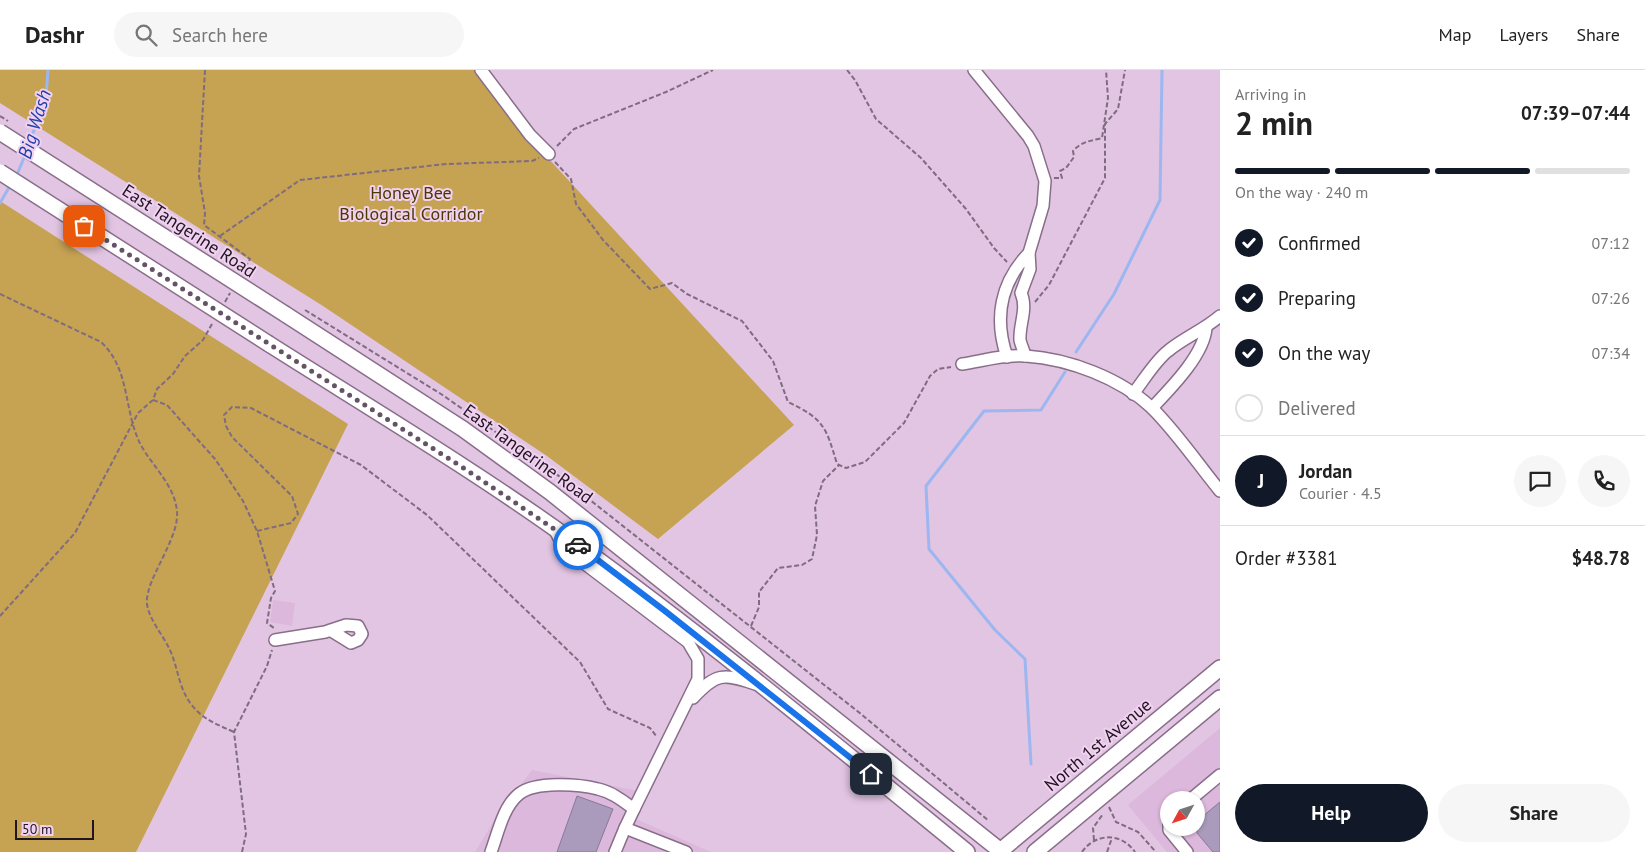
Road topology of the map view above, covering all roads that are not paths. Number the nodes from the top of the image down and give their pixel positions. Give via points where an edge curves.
1 (481, 70) edge
2 (974, 70) edge
3 (0, 132) edge
4 (549, 154) road end
5 (0, 172) edge
6 (1029, 253) junction
7 (1220, 316) edge
8 (1206, 328) junction
9 (1025, 356) junction
10 (1006, 357) junction
11 (962, 364) road end
12 (1133, 394) junction
13 (1152, 408) junction
14 (1220, 491) edge
15 (554, 528) junction
16 (330, 630) dead end
17 (275, 640) road end
18 (1220, 668) edge
19 (758, 684) junction
20 (1220, 698) edge
21 (684, 707) junction
22 (1220, 776) edge
23 (1201, 791) edge
24 (634, 809) junction
25 (625, 828) junction
26 (1174, 836) edge
27 (491, 852) edge
28 (616, 852) edge
29 (686, 852) edge
30 (967, 852) edge
31 (1001, 852) edge
32 (1035, 852) edge
33 (1187, 852) edge

1 - 4 street via 530,136
2 - 6 street via 1034,146 1044,180 1043,206
3 - 31 main road, East Tangerine Road, bridge via 291,310 463,429 550,492
5 - 15 main road, bridge
6 - 9 street via 1030,269 1021,293 1024,305 1020,340
6 - 10 street via 1015,271 1001,300 1001,341
7 - 8 street
8 - 12 street via 1198,329 1168,350
8 - 13 street via 1206,339 1185,370
9 - 10 street
9 - 12 street via 1080,368
10 - 11 street
12 - 13 street
13 - 14 street
15 - 19 main road
15 - 21 street via 564,548 688,642 698,659 698,679
16 - 17 street
18 - 31 main road, North 1st Avenue
19 - 21 street via 731,676 709,681
19 - 30 main road
20 - 32 main road
21 - 24 street
22 - 23 street
24 - 25 street
24 - 27 street via 615,795 597,788 531,786 518,794 506,811
25 - 28 street
25 - 29 street
26 - 33 street

